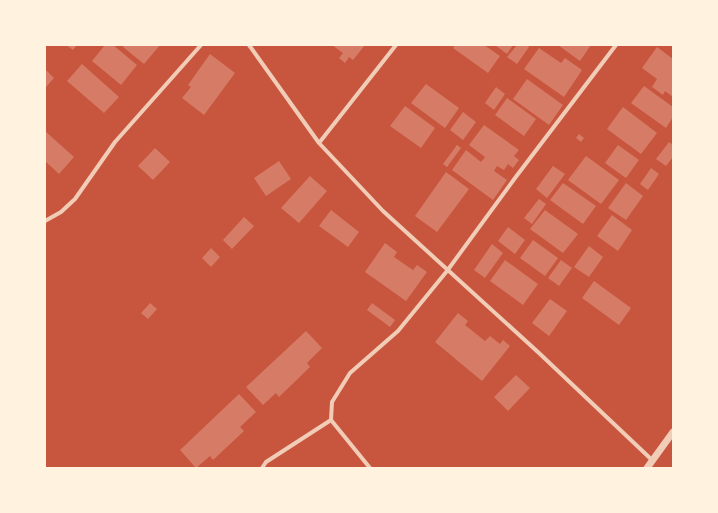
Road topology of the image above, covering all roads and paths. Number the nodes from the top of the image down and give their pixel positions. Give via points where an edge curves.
1 (201, 45) edge
2 (249, 45) edge
3 (396, 45) edge
4 (616, 45) edge
5 (319, 143) junction
6 (45, 221) edge
7 (447, 271) junction
8 (331, 420) junction
9 (673, 432) edge
10 (652, 460) junction
11 (262, 468) edge
12 (370, 468) edge
13 (647, 468) edge

1 - 6 street via 115,142 75,199 62,212
2 - 5 street
3 - 5 street
4 - 7 street
5 - 7 street via 383,211
7 - 8 street via 398,331 350,373 332,402
7 - 10 street
8 - 11 street via 266,462
8 - 12 street
9 - 10 street
10 - 13 street

